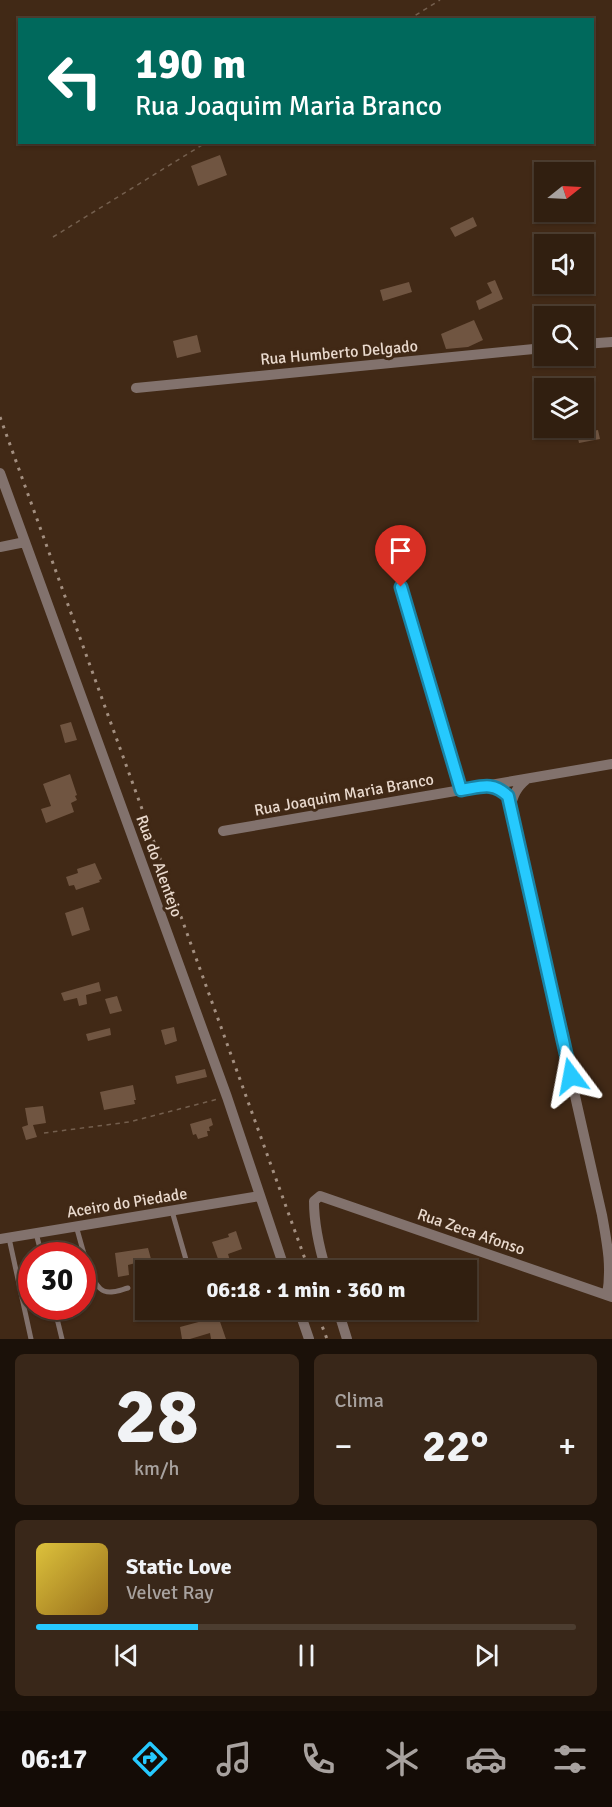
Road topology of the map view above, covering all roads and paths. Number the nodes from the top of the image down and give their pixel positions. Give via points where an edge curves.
1 (440, 0) edge
2 (411, 18) edge
3 (204, 144) edge
4 (53, 237) dead end
5 (612, 342) edge
6 (594, 344) edge
7 (534, 349) edge
8 (136, 388) dead end
9 (0, 473) edge
10 (25, 542) junction
11 (0, 547) edge
12 (401, 587) dead end
13 (612, 764) edge
14 (527, 779) junction
15 (490, 785) junction
16 (461, 790) junction
17 (510, 809) junction
18 (223, 831) dead end
19 (227, 1097) junction
20 (44, 1133) dead end
21 (260, 1196) junction
22 (172, 1211) junction
23 (76, 1227) junction
24 (36, 1233) junction
25 (4, 1238) edge
26 (38, 1242) edge
27 (186, 1260) edge
28 (282, 1260) edge
29 (323, 1260) edge
30 (128, 1288) dead end
31 (610, 1296) edge
32 (57, 1320) edge
33 (302, 1320) edge
34 (341, 1320) edge
35 (32, 1339) edge
36 (62, 1339) edge
37 (309, 1339) edge
38 (347, 1339) edge

1 - 2 path
3 - 4 path
5 - 6 street
7 - 8 street, Rua Humberto Delgado
9 - 10 street, Rua do Alentejo
10 - 11 street
10 - 19 street, Rua do Alentejo
12 - 16 street
13 - 14 street, Rua Joaquim Maria Branco
14 - 15 street, Rua Joaquim Maria Branco
14 - 17 street via 516,788
15 - 16 street, Rua Joaquim Maria Branco
15 - 17 street via 508,796
16 - 18 street, Rua Joaquim Maria Branco
17 - 31 street via 602,1215 611,1266
19 - 20 path via 129,1122
19 - 21 street, Rua do Alentejo
21 - 22 street, Aceiro do Piedade
21 - 28 street, Rua do Alentejo
22 - 23 street, Aceiro do Piedade
22 - 27 lane
23 - 24 street, Aceiro do Piedade
23 - 30 lane via 94,1282 102,1291 112,1293
24 - 25 street, Aceiro do Piedade
24 - 26 lane
25 - 35 lane
29 - 31 street, Rua Zeca Afonso via 314,1217 314,1201 320,1196
32 - 36 lane
33 - 37 street
34 - 38 street

